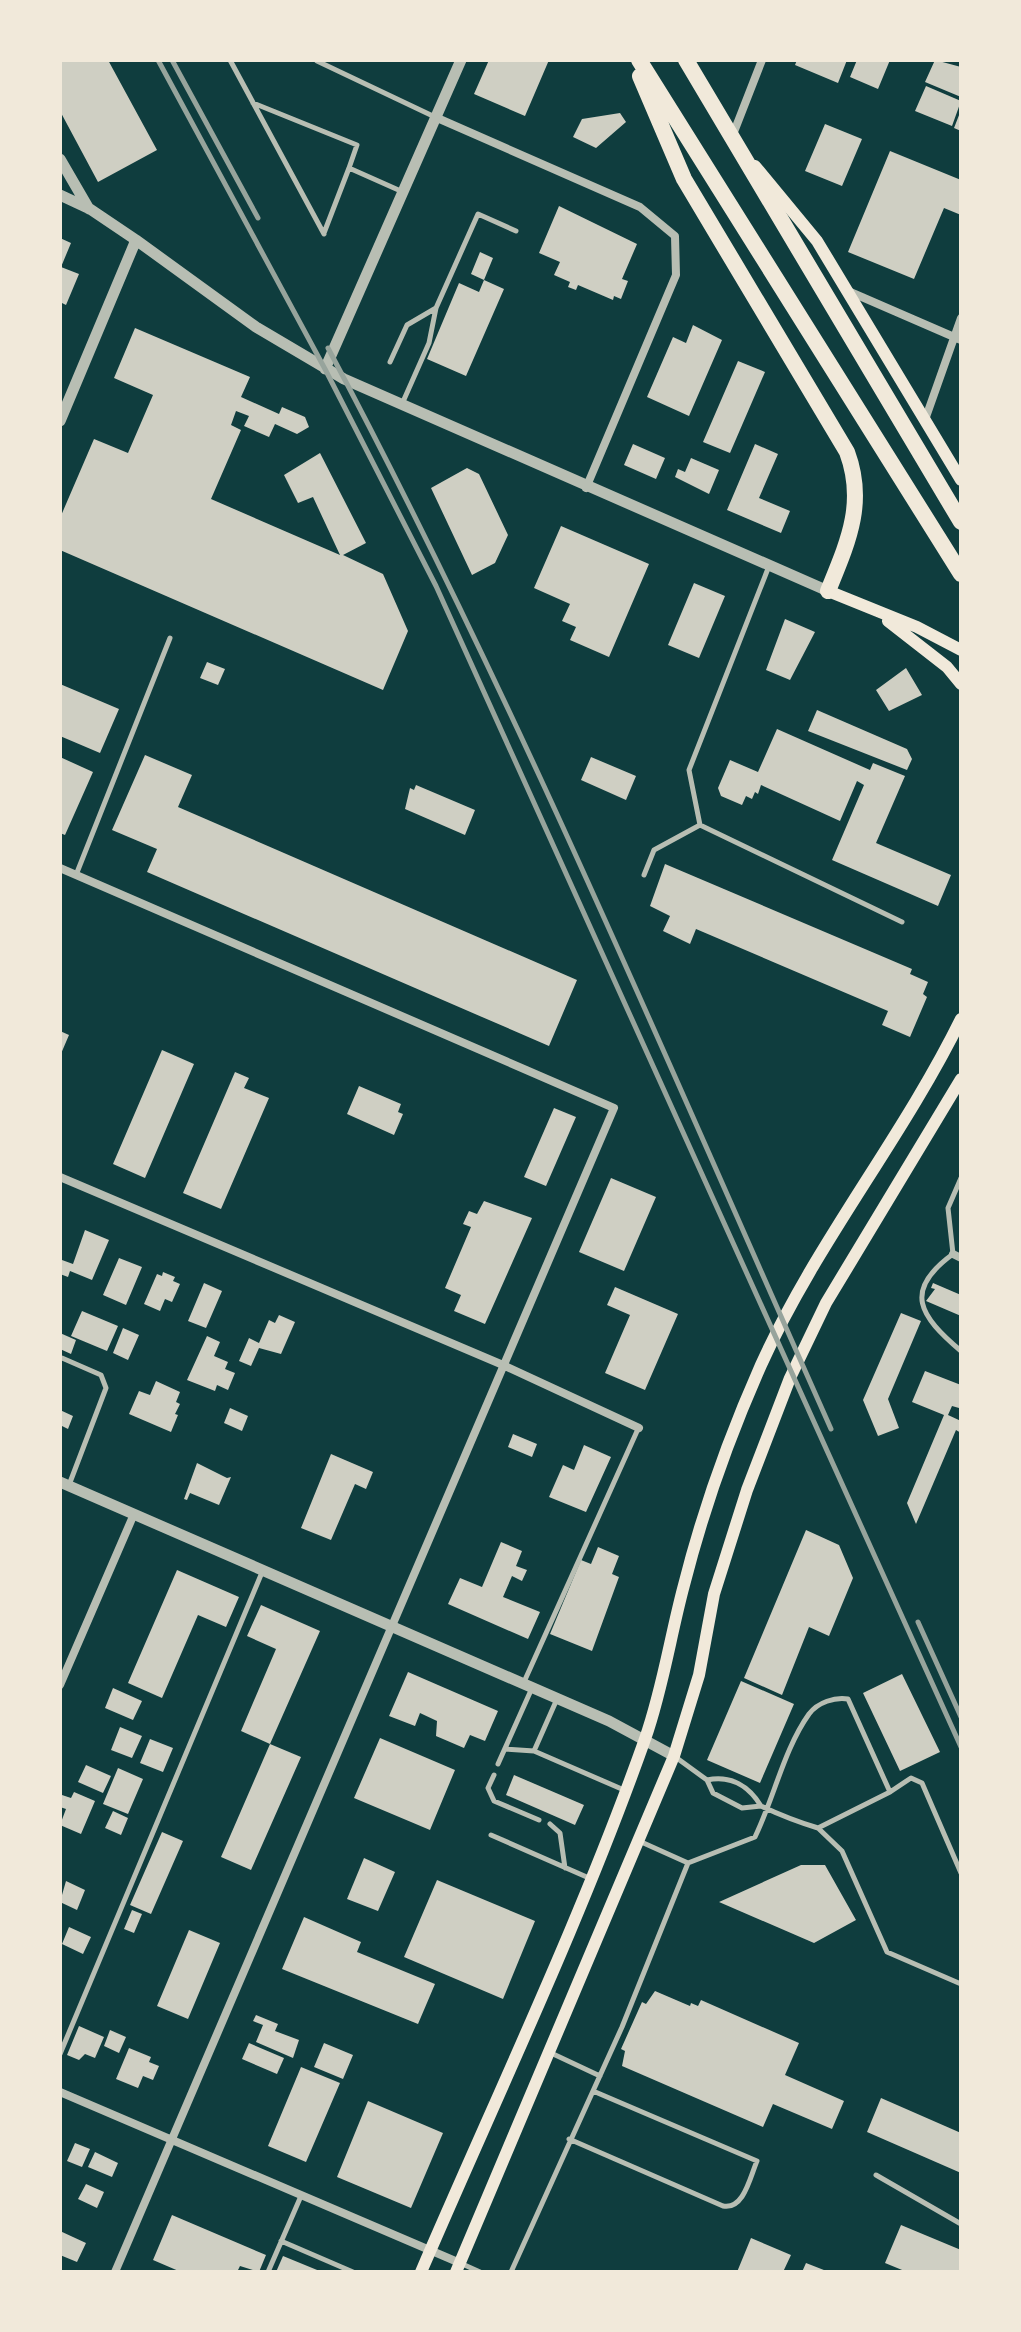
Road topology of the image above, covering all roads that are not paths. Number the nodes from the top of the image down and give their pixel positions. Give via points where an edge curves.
1 (230, 60) edge
2 (461, 60) edge
3 (636, 60) edge
4 (686, 60) edge
5 (762, 60) edge
6 (317, 61) edge
7 (252, 102) junction
8 (435, 117) junction
9 (732, 137) junction
10 (60, 159) edge
11 (349, 168) junction
12 (403, 192) junction
13 (60, 195) edge
14 (90, 209) junction
15 (516, 231) dead end
16 (136, 240) junction
17 (847, 291) junction
18 (436, 308) junction
19 (961, 318) edge
20 (957, 339) edge
21 (390, 362) dead end
22 (325, 369) junction
23 (401, 405) junction
24 (62, 413) edge
25 (926, 417) junction
26 (961, 480) edge
27 (586, 488) junction
28 (961, 522) edge
29 (769, 565) junction
30 (961, 574) edge
31 (828, 591) junction
32 (879, 614) junction
33 (170, 638) dead end
34 (961, 650) edge
35 (961, 684) edge
36 (700, 825) junction
37 (60, 868) edge
38 (76, 875) junction
39 (644, 875) dead end
40 (902, 922) dead end
41 (961, 1019) edge
42 (961, 1079) edge
43 (957, 1099) edge
44 (60, 1177) edge
45 (961, 1178) edge
46 (957, 1256) edge
47 (961, 1351) edge
48 (62, 1358) dead end
49 (503, 1365) junction
50 (639, 1428) joint
51 (64, 1484) edge
52 (134, 1514) junction
53 (263, 1569) junction
54 (392, 1625) junction
55 (60, 1685) edge
56 (528, 1685) junction
57 (557, 1698) junction
58 (645, 1740) junction
59 (505, 1749) junction
60 (534, 1751) junction
61 (674, 1756) junction
62 (498, 1764) dead end
63 (494, 1775) dead end
64 (707, 1780) junction
65 (625, 1790) junction
66 (890, 1792) junction
67 (761, 1806) junction
68 (768, 1810) junction
69 (539, 1820) dead end
70 (550, 1824) dead end
71 (818, 1828) junction
72 (491, 1835) dead end
73 (639, 1841) junction
74 (688, 1863) junction
75 (565, 1868) junction
76 (961, 1873) edge
77 (590, 1878) junction
78 (961, 1984) edge
79 (551, 2053) junction
80 (60, 2054) edge
81 (600, 2076) junction
82 (593, 2091) junction
83 (60, 2092) edge
84 (569, 2139) junction
85 (172, 2140) junction
86 (876, 2175) dead end
87 (301, 2196) junction
88 (961, 2224) edge
89 (281, 2241) junction
90 (430, 2251) junction
91 (458, 2268) edge
92 (115, 2272) edge
93 (268, 2272) edge
94 (353, 2272) edge
95 (421, 2272) edge
96 (480, 2272) edge
97 (511, 2272) edge

1 - 7 lane
2 - 8 street
3 - 30 highway
3 - 31 highway via 684,179 851,462 856,518
4 - 9 highway
5 - 9 street
6 - 8 lane
7 - 11 lane via 357,145
7 - 11 lane via 324,234
8 - 12 street
8 - 27 street via 640,207 675,236 676,275
9 - 17 main road via 817,241
9 - 28 highway
10 - 14 street
11 - 12 lane
12 - 22 street
13 - 14 street
14 - 16 street
15 - 18 lane via 478,214
16 - 22 street via 256,327
16 - 24 street
17 - 20 street
17 - 25 main road
18 - 21 lane via 407,325
18 - 23 lane via 429,343
19 - 20 street
20 - 25 street
22 - 23 street
23 - 27 street
25 - 26 main road
27 - 29 street
29 - 31 street
29 - 36 lane via 689,770
31 - 32 main road
32 - 34 main road
32 - 35 main road
33 - 38 lane
36 - 39 lane via 654,850
36 - 40 lane
37 - 38 street
38 - 49 street via 614,1108
41 - 58 main road via 798,1288 761,1365 716,1480 683,1586 668,1667
42 - 43 main road
43 - 61 main road via 826,1303 790,1378 714,1594 699,1675
44 - 49 street
45 - 46 lane via 948,1208
46 - 47 lane via 933,1268 920,1295 921,1307 939,1332
48 - 51 lane via 101,1375 106,1388
49 - 50 street
49 - 54 street
50 - 56 lane
51 - 52 street
52 - 53 street
52 - 55 street
53 - 54 street
53 - 80 lane
54 - 56 street
54 - 85 street
56 - 57 street
56 - 59 lane
57 - 58 street
57 - 60 lane
58 - 61 street
58 - 65 main road
59 - 60 lane
59 - 62 lane
60 - 65 lane
61 - 64 lane
61 - 73 main road
63 - 69 lane via 488,1788 494,1801
64 - 67 lane via 723,1777 752,1791
64 - 67 lane via 713,1793 742,1808
65 - 77 main road
66 - 68 lane via 848,1699 836,1697 811,1711
66 - 71 lane
66 - 76 lane via 911,1778 922,1783
67 - 68 lane
68 - 71 lane
68 - 74 lane via 755,1837
70 - 75 lane via 560,1833
71 - 78 lane via 842,1851 887,1952
72 - 75 lane
73 - 74 lane
73 - 79 main road
74 - 81 lane
75 - 77 lane
77 - 90 main road
79 - 81 lane
79 - 91 main road
81 - 82 lane
82 - 84 lane
82 - 84 lane via 757,2161 739,2203 723,2206
83 - 85 street
84 - 97 lane
85 - 87 street
85 - 92 street
86 - 88 lane
87 - 89 lane
87 - 90 street
89 - 93 lane
89 - 94 lane
90 - 91 street
90 - 95 main road
91 - 96 lane

